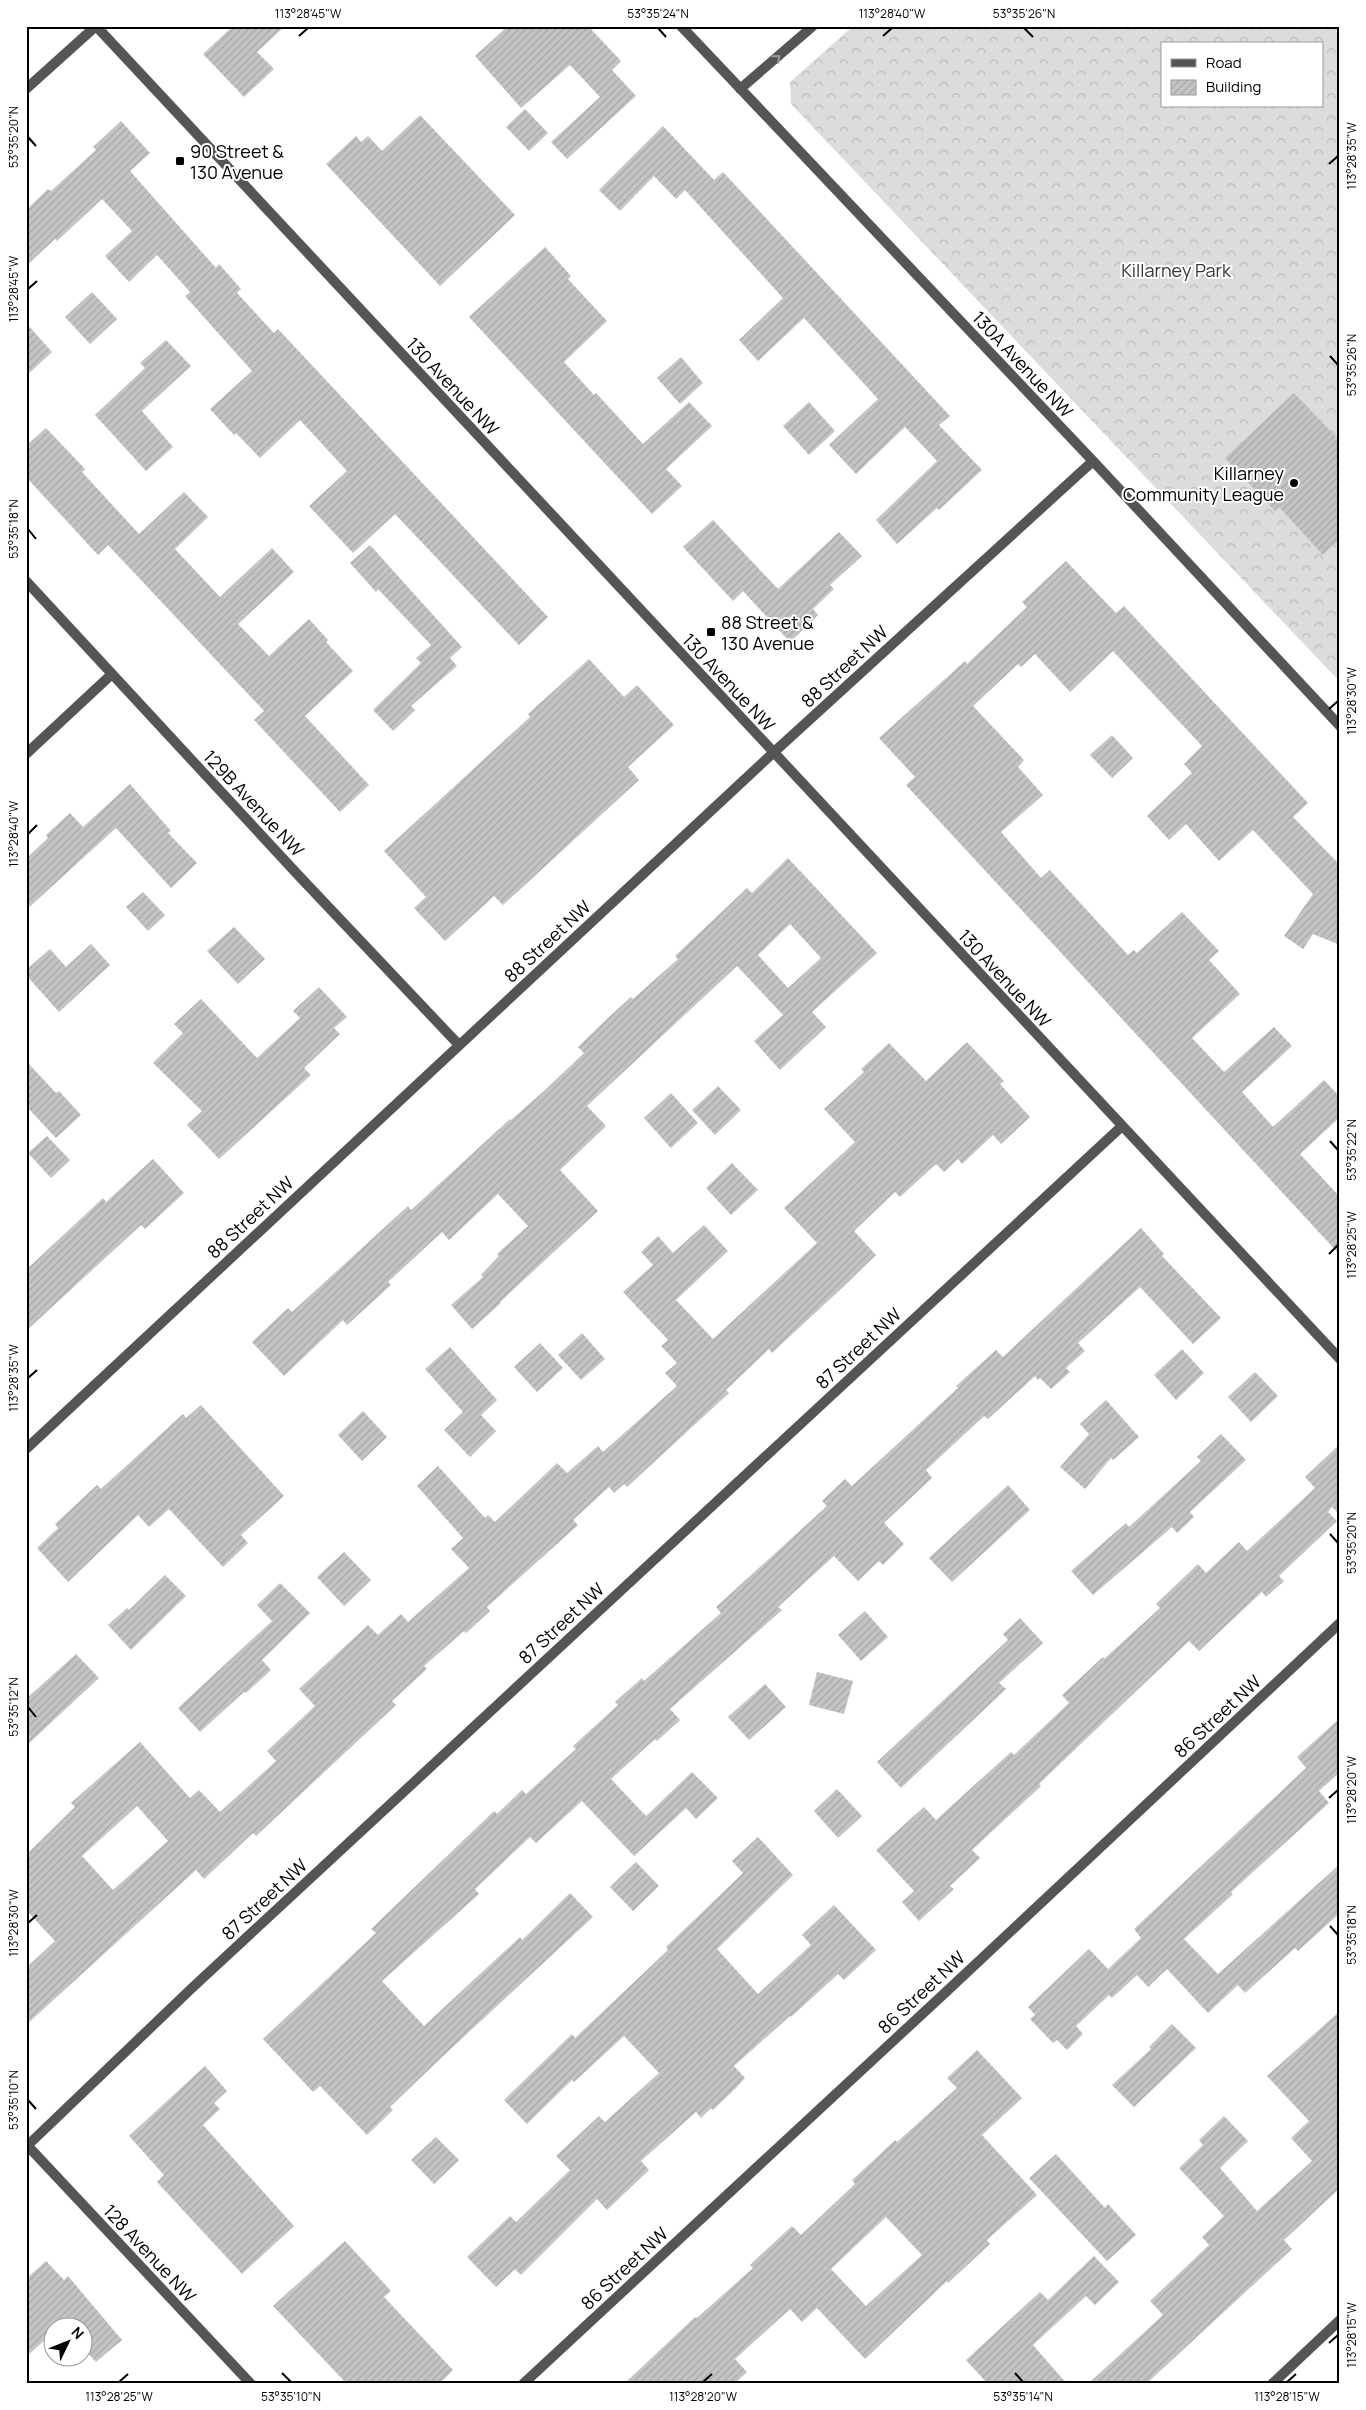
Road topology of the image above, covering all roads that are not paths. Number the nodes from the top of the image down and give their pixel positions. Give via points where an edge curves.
1 (96, 26) edge
2 (681, 26) edge
3 (813, 26) edge
4 (26, 89) edge
5 (740, 89) junction
6 (1093, 461) junction
7 (26, 581) edge
8 (112, 674) junction
9 (1340, 726) edge
10 (773, 753) junction
11 (26, 754) edge
12 (459, 1045) junction
13 (1120, 1126) junction
14 (1340, 1359) edge
15 (26, 1449) edge
16 (1340, 1622) edge
17 (27, 2145) edge
18 (1340, 2320) edge
19 (251, 2384) edge
20 (523, 2384) edge
21 (1272, 2384) edge

1 - 4 street
1 - 10 street, 130 Avenue NW
2 - 5 street, 130A Avenue NW
5 -> 3 street
5 - 6 street, 130A Avenue NW
6 - 9 street, 130A Avenue NW
6 - 10 street, 88 Street NW
7 - 8 street, 129B Avenue NW
8 - 11 street
8 - 12 street, 129B Avenue NW
10 - 12 street, 88 Street NW
10 - 13 street, 130 Avenue NW
12 - 15 street, 88 Street NW
13 - 14 street, 130 Avenue NW
13 - 17 street, 87 Street NW
16 - 20 street, 86 Street NW
17 - 19 street, 128 Avenue NW
18 - 21 street

